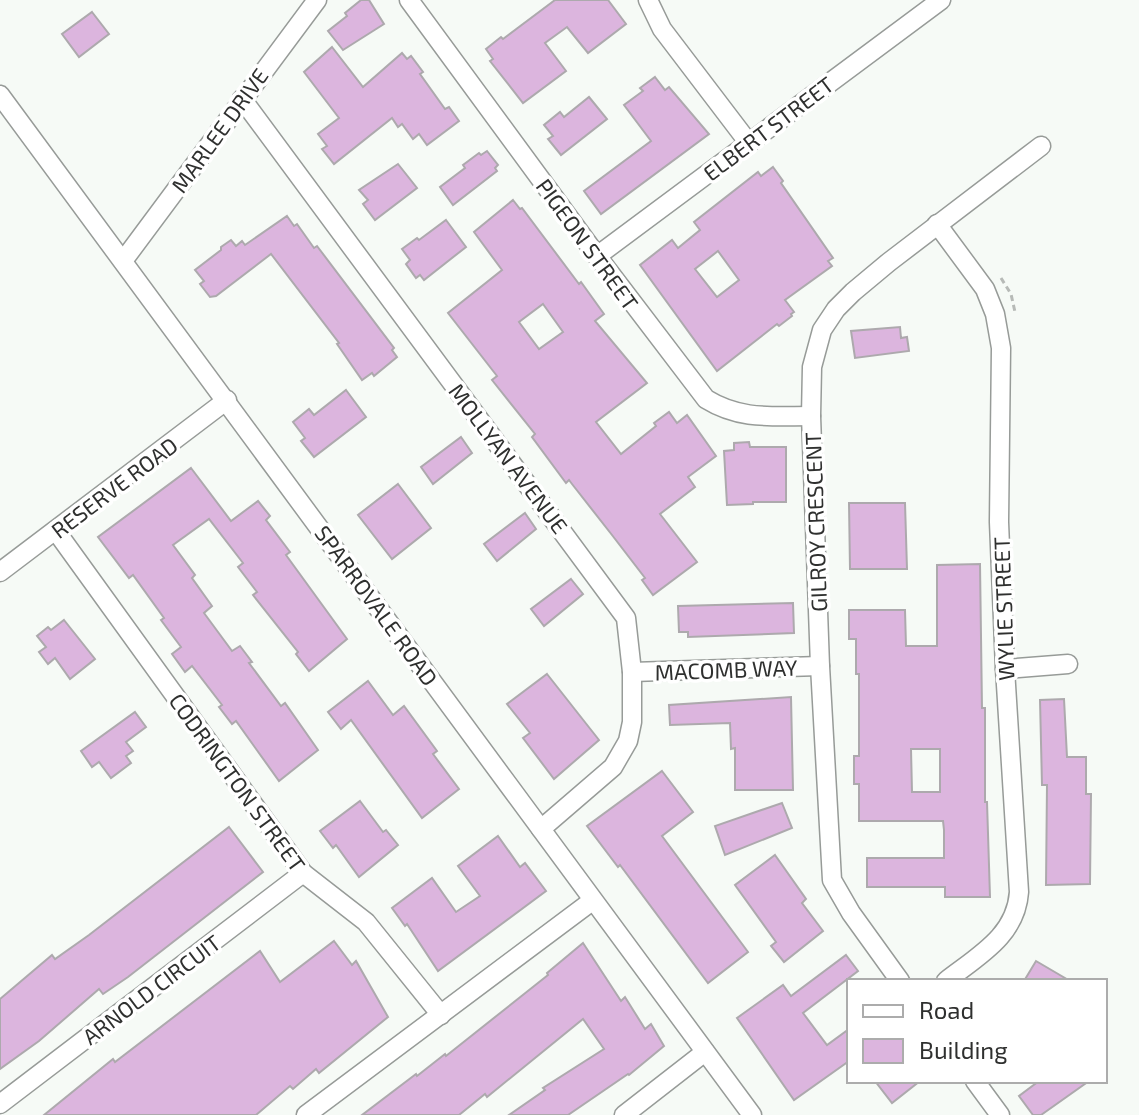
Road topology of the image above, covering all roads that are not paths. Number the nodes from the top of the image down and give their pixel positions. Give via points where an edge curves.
1 (317, 0) edge
2 (409, 0) edge
3 (941, 0) edge
4 (650, 1) edge
5 (0, 95) edge
6 (242, 99) junction
7 (748, 142) junction
8 (1041, 146) dead end
9 (937, 224) junction
10 (597, 256) junction
11 (123, 261) junction
12 (227, 400) junction
13 (811, 416) junction
14 (56, 531) junction
15 (0, 572) edge
16 (1068, 664) dead end
17 (820, 666) junction
18 (1005, 669) junction
19 (632, 672) junction
20 (541, 829) junction
21 (303, 873) junction
22 (592, 901) junction
23 (899, 979) edge
24 (948, 979) edge
25 (441, 1015) junction
26 (705, 1052) junction
27 (976, 1083) edge
28 (0, 1104) edge
29 (306, 1115) edge
30 (624, 1115) edge
31 (752, 1115) edge
32 (1000, 1115) edge

1 - 6 street, MARLEE DRIVE
2 - 10 street, PIGEON STREET
3 - 7 street, ELBERT STREET
4 - 7 street via 662,29
5 - 11 street, SPARROVALE ROAD
6 - 11 street, MARLEE DRIVE
6 - 19 street, MOLLYAN AVENUE via 624,613
7 - 10 street, ELBERT STREET
8 - 9 street, GILROY CRESCENT
9 - 13 street, GILROY CRESCENT via 853,292 822,330 812,367
9 - 18 street, WYLIE STREET via 985,289 1001,348 999,522
10 - 13 street, PIGEON STREET via 706,399 745,416
11 - 12 street, SPARROVALE ROAD
12 - 14 street, RESERVE ROAD
12 - 20 street, SPARROVALE ROAD
13 - 17 street, GILROY CRESCENT
14 - 15 street, RESERVE ROAD
14 - 21 street, CODRINGTON STREET
16 - 18 street
17 - 19 street, MACOMB WAY
17 - 23 street, GILROY CRESCENT via 832,880
18 - 24 street, WYLIE STREET via 1018,902 1003,935
19 - 20 street, MOLLYAN AVENUE via 632,722 622,754 605,776
20 - 22 street, SPARROVALE ROAD
21 - 25 street, CODRINGTON STREET via 366,922
21 - 28 street, ARNOLD CIRCUIT
22 - 25 street
22 - 26 street, SPARROVALE ROAD
25 - 29 street
26 - 30 street
26 - 31 street, SPARROVALE ROAD
27 - 32 street

